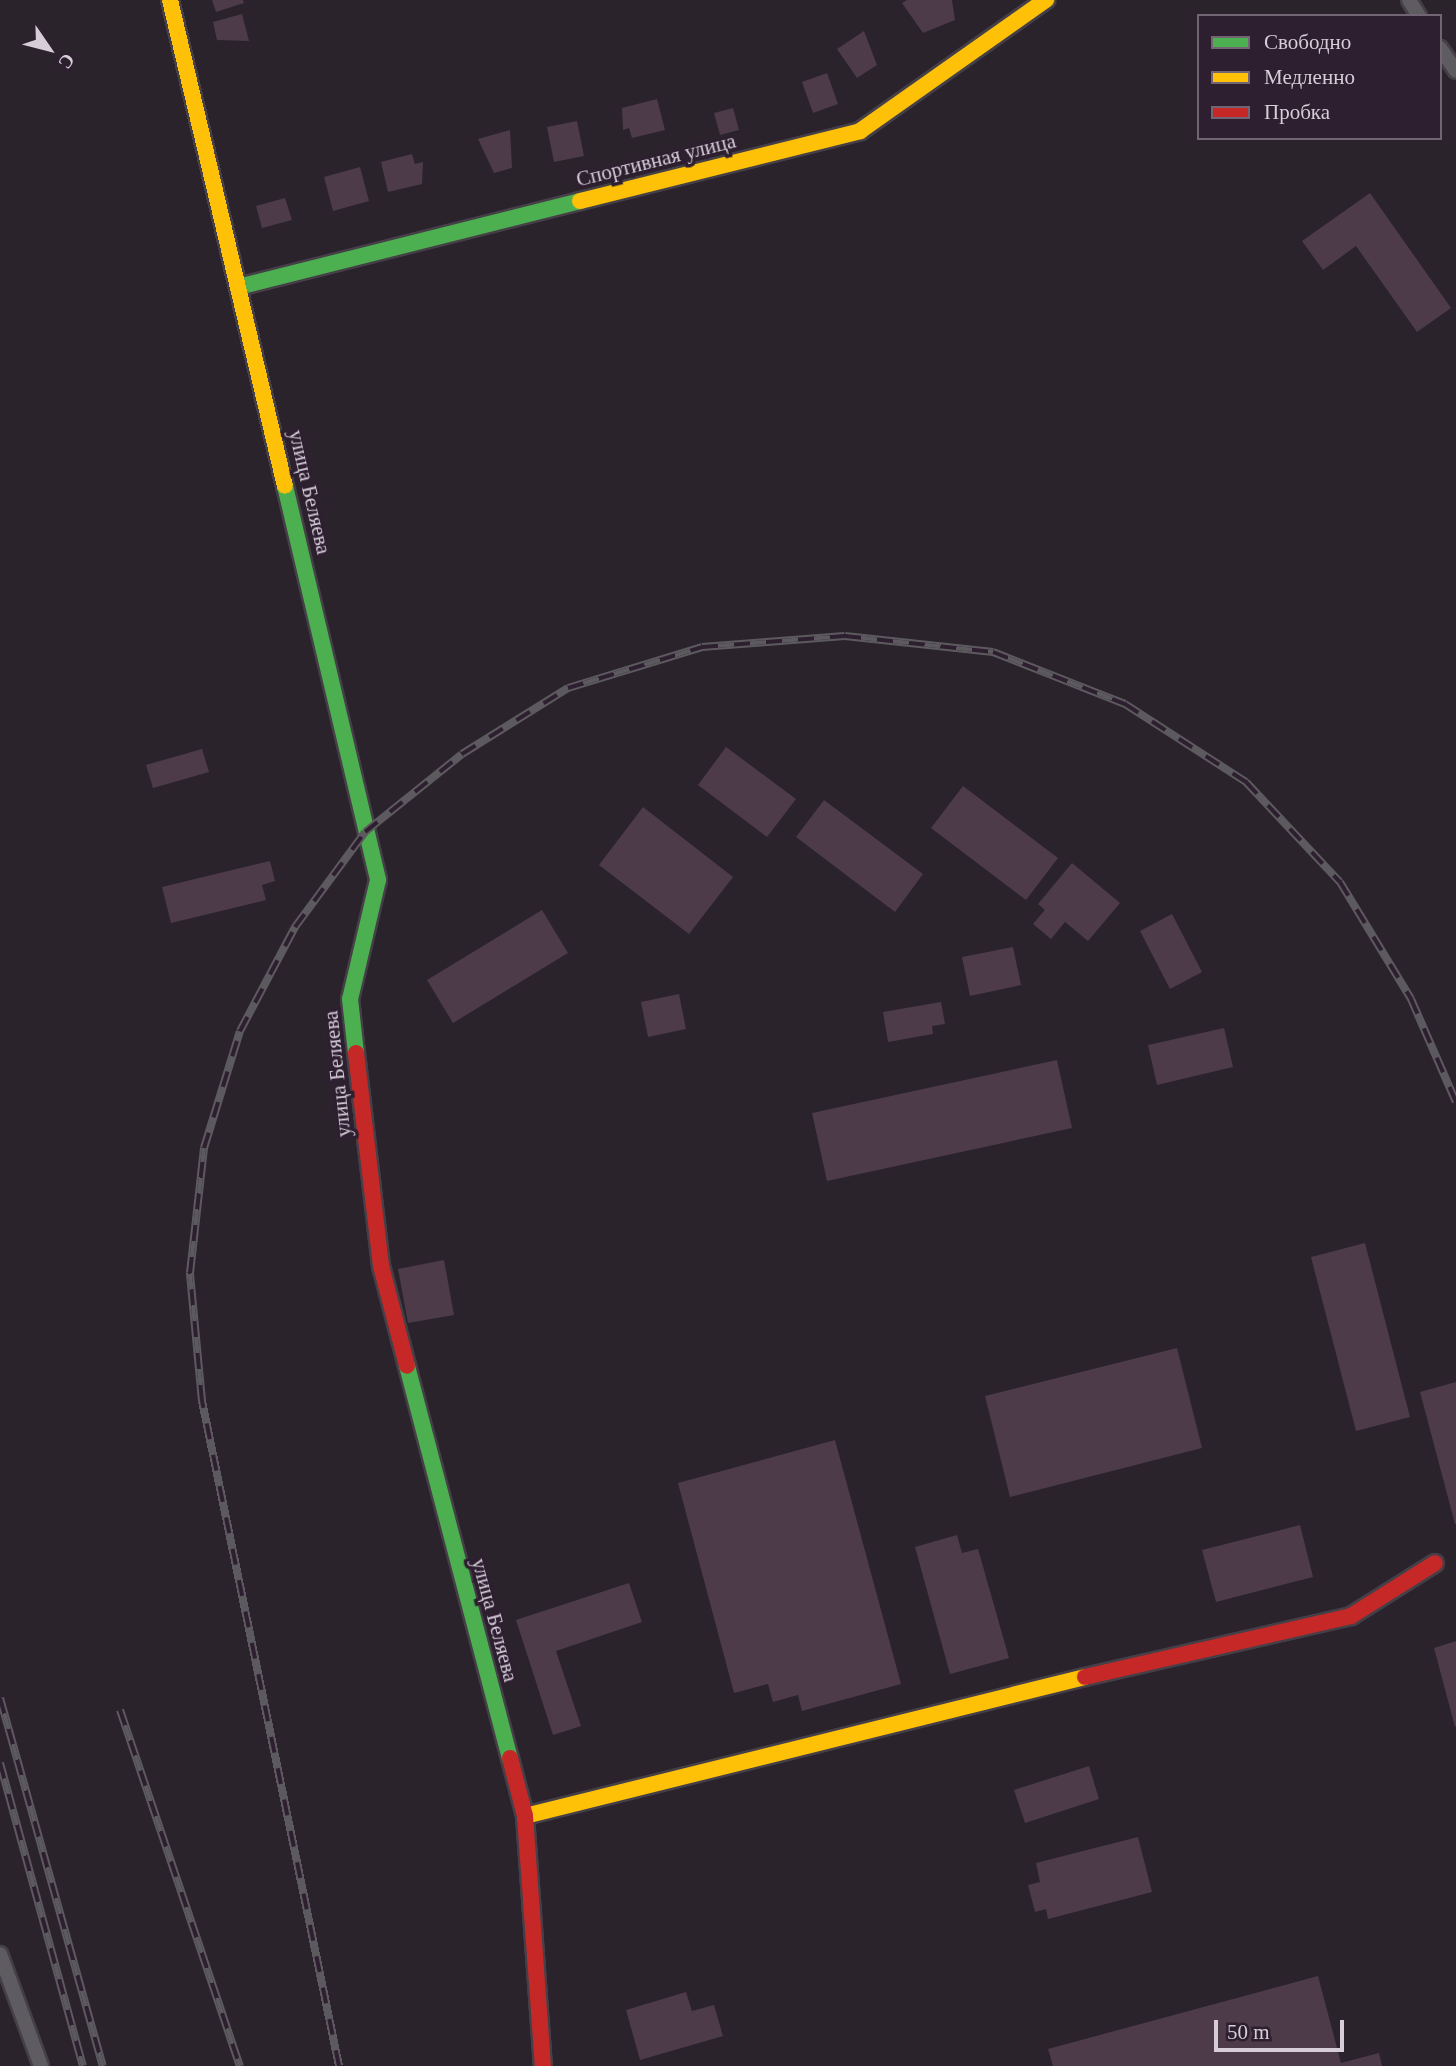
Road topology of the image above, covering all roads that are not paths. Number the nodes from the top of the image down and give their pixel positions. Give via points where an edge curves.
1 (170, 0) edge
2 (1046, 0) edge
3 (1442, 51) edge
4 (1456, 72) edge
5 (242, 286) junction
6 (1435, 1563) dead end
7 (525, 1816) junction
8 (0, 1954) edge
9 (41, 2066) edge
10 (543, 2066) edge

1 - 5 street, улица Беляева
2 - 5 street, Спортивная улица via 860,131
3 - 4 street
5 - 7 street, улица Беляева via 378,880 350,999 381,1266
6 - 7 street via 1351,1616 933,1711
7 - 10 street, улица Беляева
8 - 9 street

